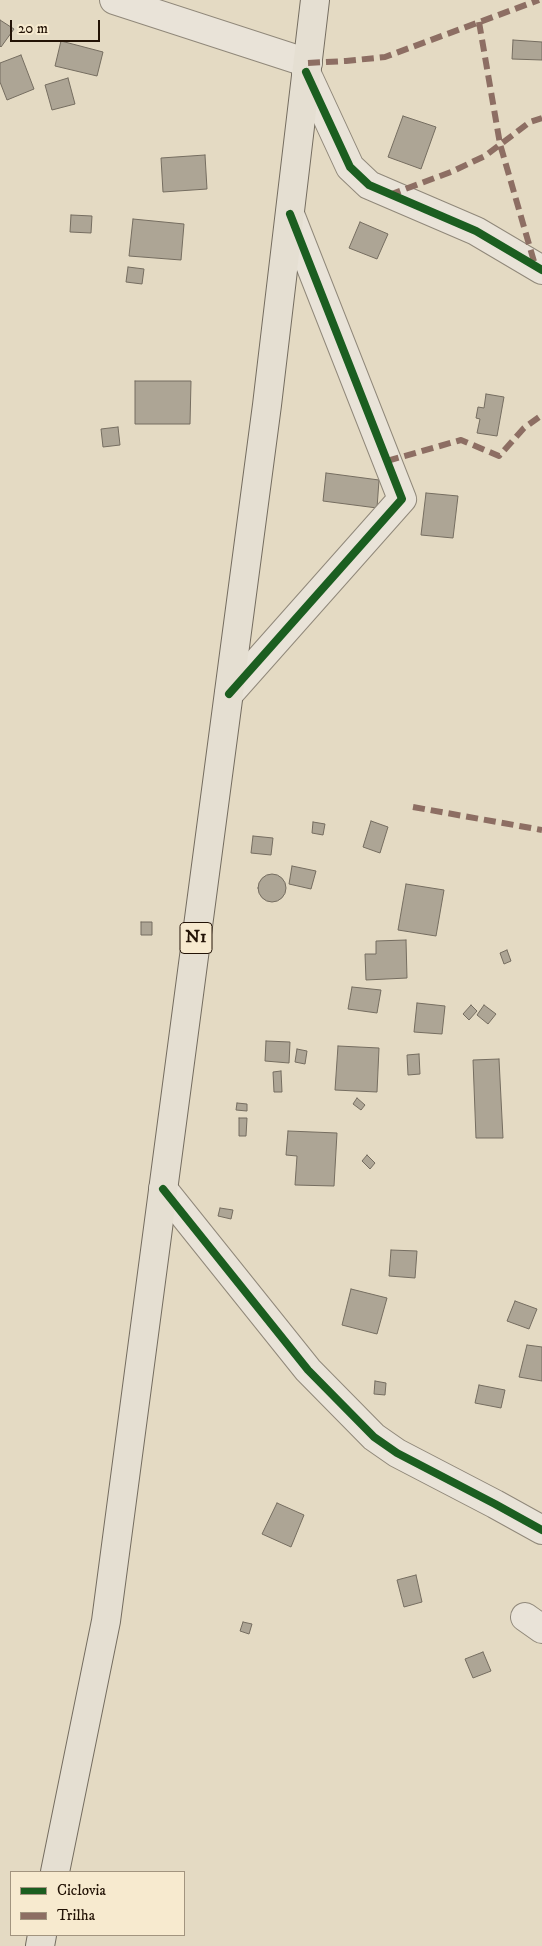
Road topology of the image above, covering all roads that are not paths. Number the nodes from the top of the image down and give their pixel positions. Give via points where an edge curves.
1 (114, 0) edge
2 (315, 0) edge
3 (307, 68) junction
4 (290, 214) junction
5 (542, 270) edge
6 (229, 694) junction
7 (163, 1189) junction
8 (542, 1530) edge
9 (55, 1871) edge

1 - 3 street
2 - 3 highway, N1
3 - 4 highway, N1
3 - 5 street via 350,167 369,185 476,231
4 - 6 highway, N1
4 - 6 street via 402,499
6 - 7 highway, N1
7 - 8 street via 308,1370 374,1437 397,1454
7 - 9 highway, N1 via 106,1621

